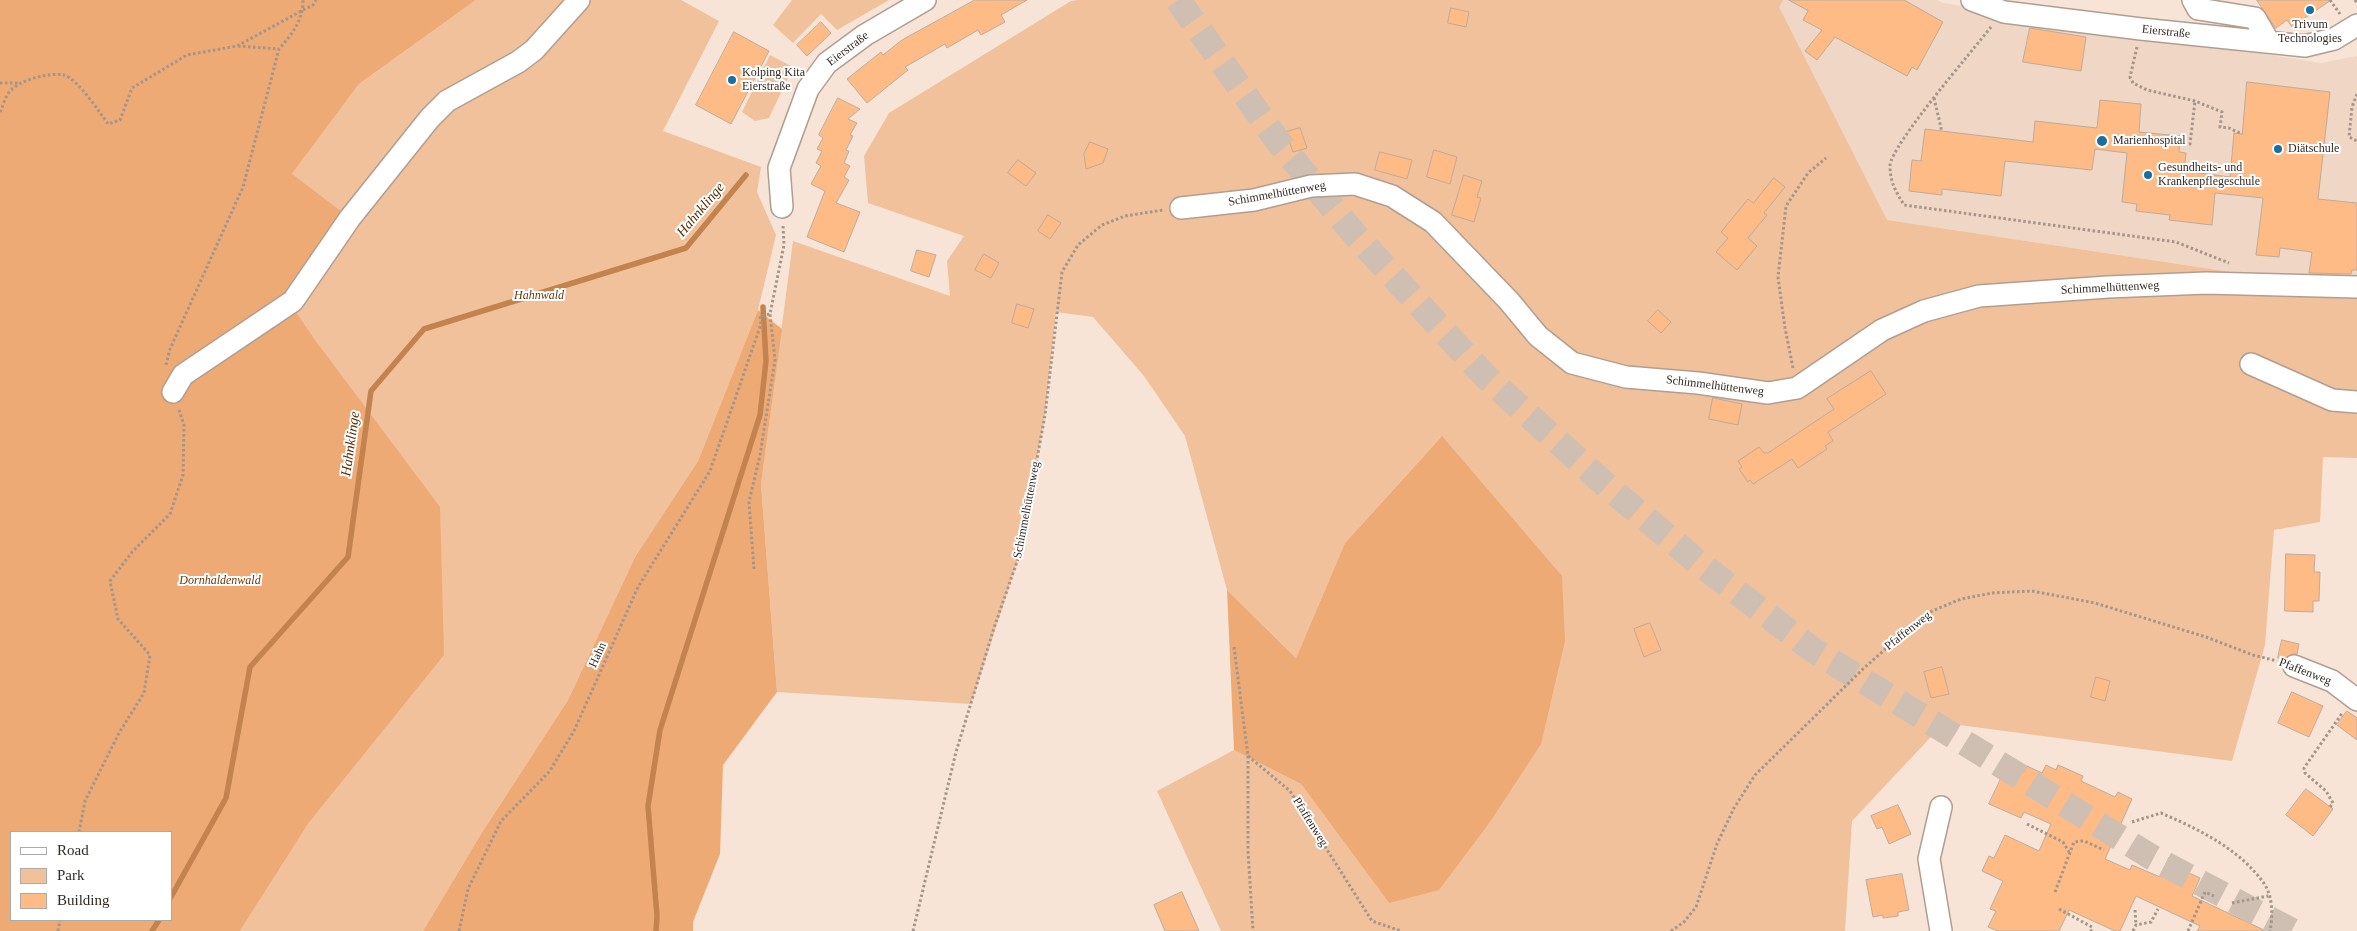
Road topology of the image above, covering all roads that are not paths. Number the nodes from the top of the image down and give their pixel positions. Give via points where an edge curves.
1 (579, 0) edge
2 (1972, 0) edge
3 (2193, 0) edge
4 (917, 1) edge
5 (2349, 20) edge
6 (2269, 42) junction
7 (782, 207) road end
8 (1181, 208) dead end
9 (2357, 287) edge
10 (2251, 364) dead end
11 (173, 392) road end
12 (2357, 402) edge
13 (2294, 666) road end
14 (2355, 699) edge
15 (1942, 807) dead end
16 (1941, 931) edge

1 - 11 street via 534,50 441,106 350,218 294,300 184,375
2 - 6 street, Eierstraße via 2004,12
3 - 6 street via 2198,8 2255,18
4 - 7 street, Eierstraße via 827,62 808,89 779,168
5 - 6 street, Eierstraße via 2334,39 2305,46
8 - 9 street, Schimmelhüttenweg via 1254,200 1311,186 1355,184 1392,196 1433,222 1538,336 1572,363 1626,377 1768,393 1798,388 1882,330 1924,311 1979,296 2206,283
10 - 12 street via 2332,400
13 - 14 street, Pfaffenweg via 2332,681
15 - 16 street via 1929,859

